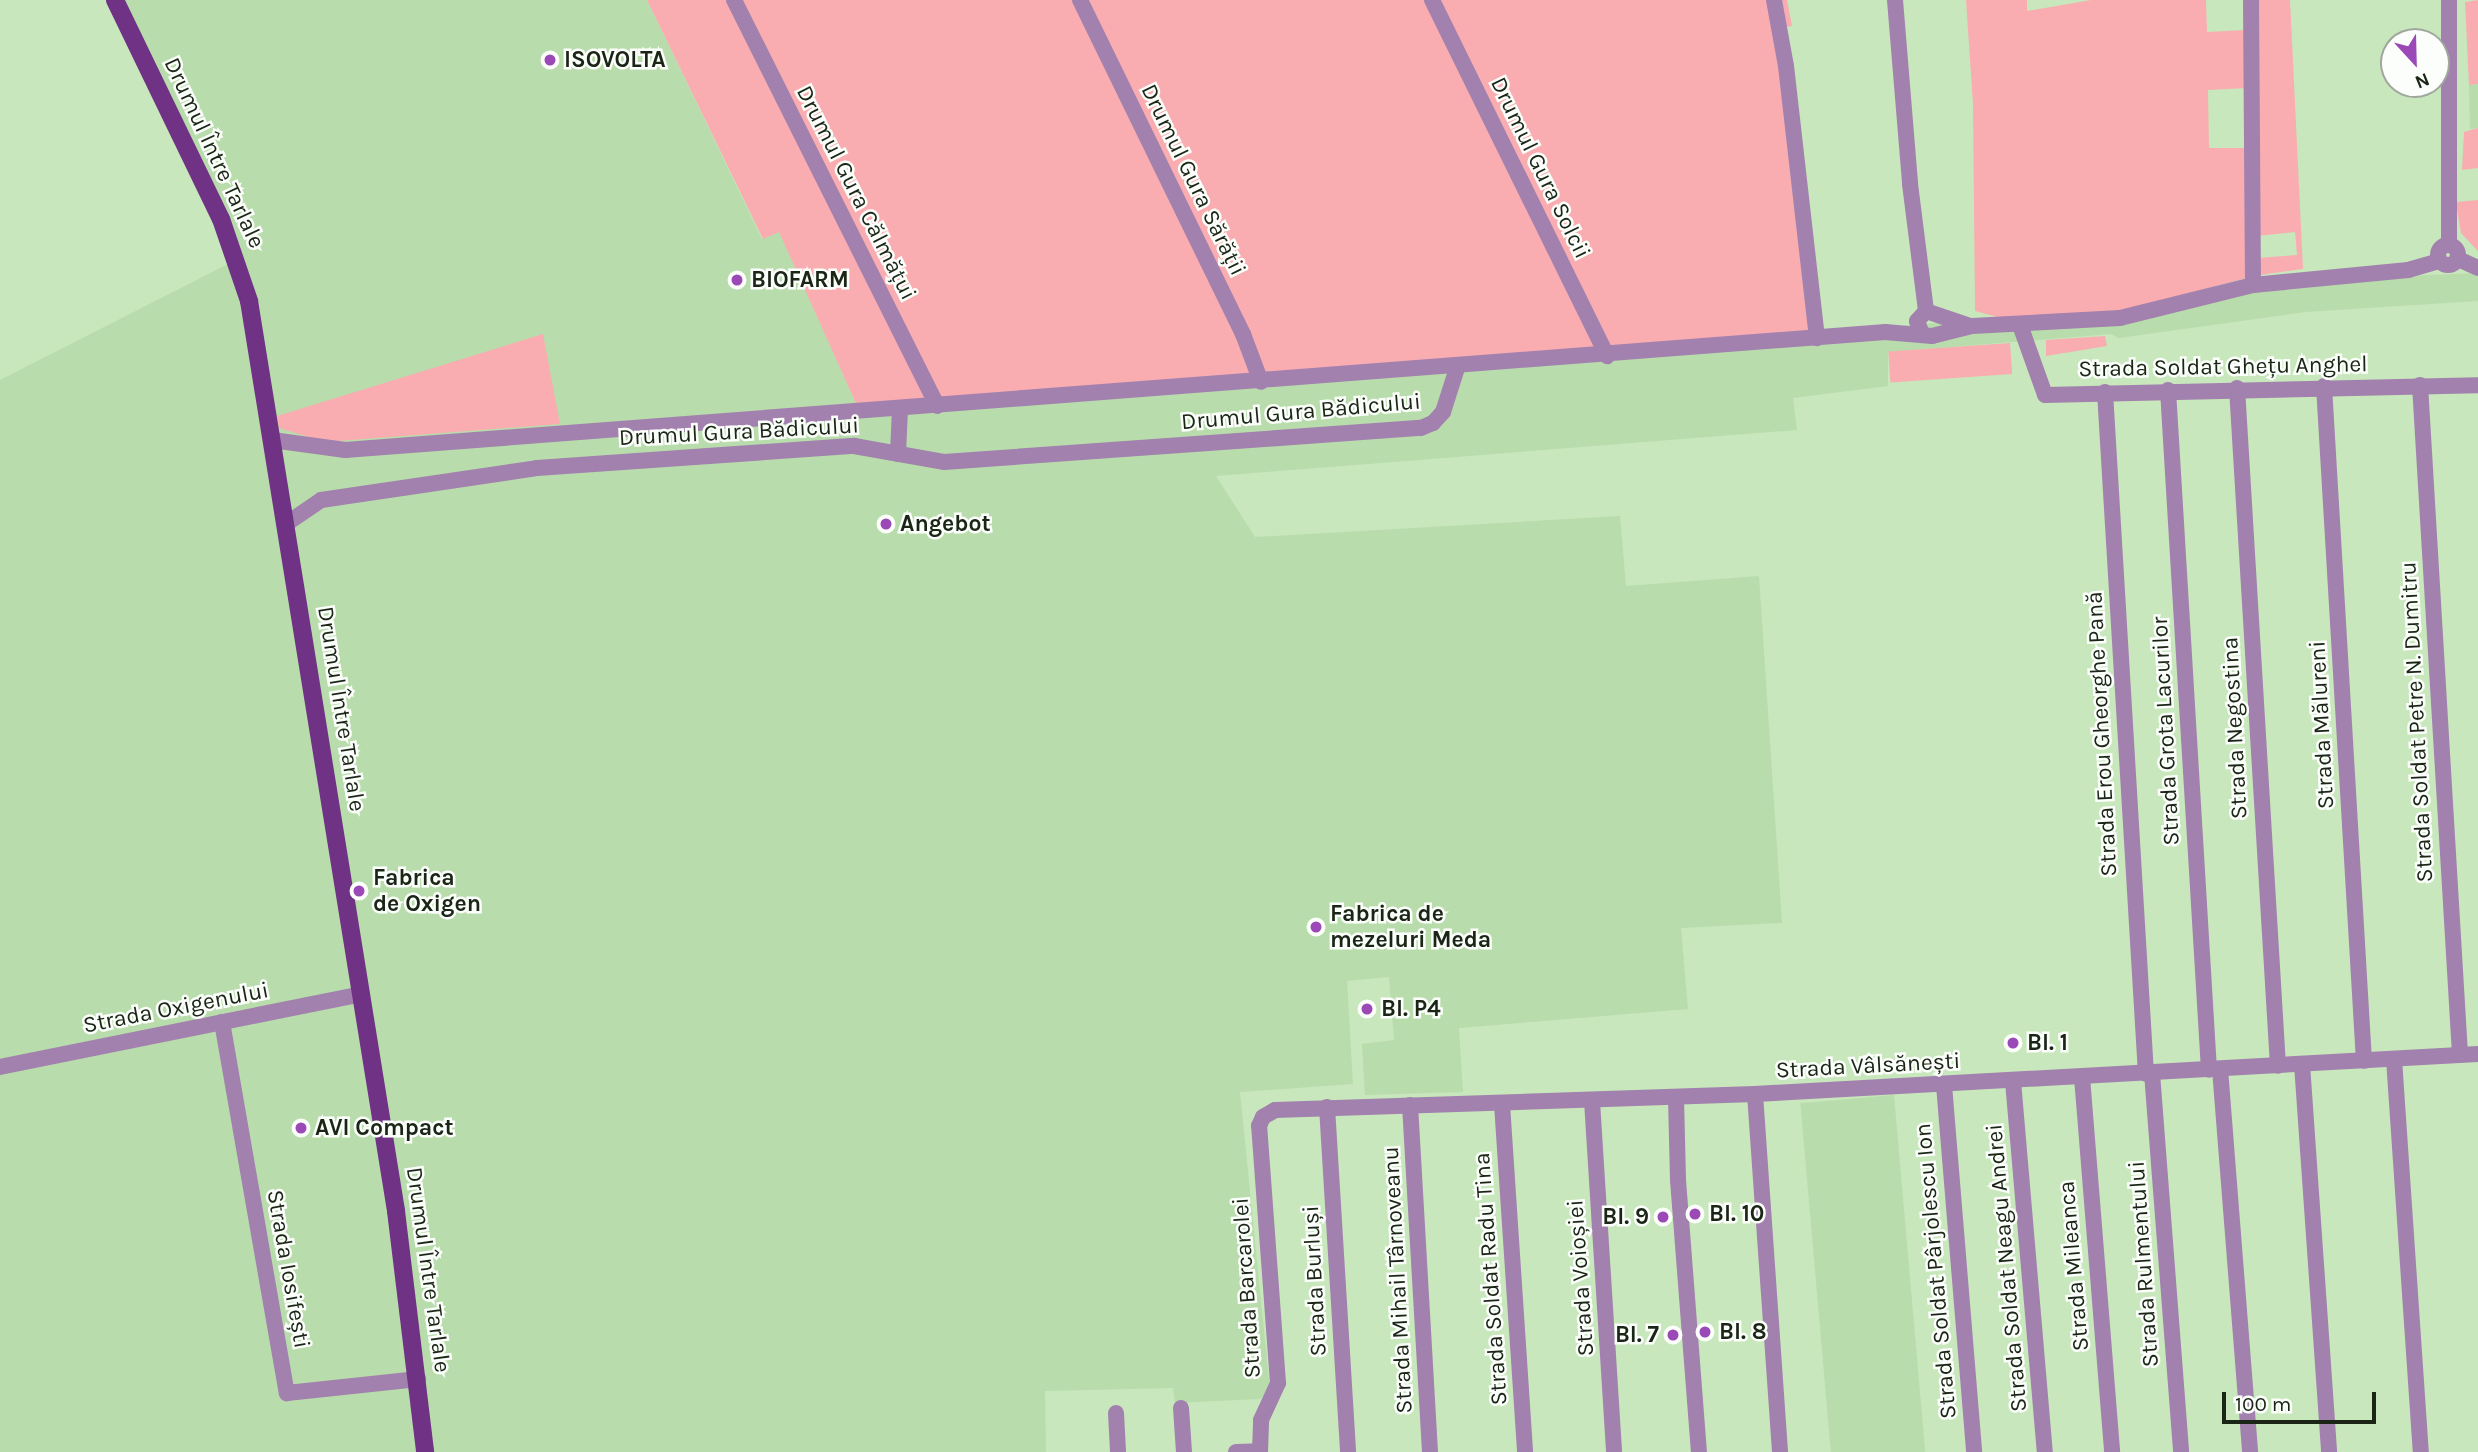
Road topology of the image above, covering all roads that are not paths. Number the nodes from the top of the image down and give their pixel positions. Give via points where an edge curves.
1 (115, 0) edge
2 (734, 0) edge
3 (1080, 0) edge
4 (1432, 0) edge
5 (1774, 0) edge
6 (1895, 0) edge
7 (2251, 0) edge
8 (2449, 0) edge
9 (2449, 244) junction
10 (2458, 259) junction
11 (2439, 261) junction
12 (2478, 268) edge
13 (2253, 285) junction
14 (1929, 322) junction
15 (2020, 325) junction
16 (1816, 338) junction
17 (1607, 356) junction
18 (1457, 368) junction
19 (1261, 382) junction
20 (2420, 385) junction
21 (2478, 385) edge
22 (2324, 386) junction
23 (2237, 388) junction
24 (2168, 390) junction
25 (2105, 392) junction
26 (937, 406) junction
27 (900, 409) junction
28 (272, 440) junction
29 (898, 454) junction
30 (286, 524) junction
31 (362, 994) junction
32 (222, 1022) junction
33 (2478, 1054) edge
34 (2460, 1055) junction
35 (2394, 1059) junction
36 (2364, 1061) junction
37 (2302, 1064) junction
38 (2278, 1066) junction
39 (0, 1067) edge
40 (2215, 1070) junction
41 (2149, 1074) junction
42 (2082, 1077) junction
43 (2013, 1081) junction
44 (1944, 1085) junction
45 (1755, 1094) junction
46 (1676, 1098) junction
47 (1592, 1101) junction
48 (1503, 1104) junction
49 (1410, 1105) junction
50 (1327, 1107) junction
51 (1263, 1117) joint
52 (418, 1379) junction
53 (1181, 1408) dead end
54 (1116, 1413) dead end
55 (1260, 1451) edge
56 (425, 1452) edge
57 (1118, 1452) edge
58 (1184, 1452) edge
59 (1236, 1452) edge
60 (1348, 1452) edge
61 (1430, 1452) edge
62 (1525, 1452) edge
63 (1615, 1452) edge
64 (1699, 1452) edge
65 (1780, 1452) edge
66 (1974, 1452) edge
67 (2045, 1452) edge
68 (2112, 1452) edge
69 (2181, 1452) edge
70 (2250, 1452) edge
71 (2329, 1452) edge
72 (2421, 1452) edge

1 - 28 main road, Drumul Între Tarlale via 233,248 249,301
2 - 26 street, Drumul Gura Călmățui
3 - 19 street, Drumul Gura Sărății via 1243,334
4 - 17 street, Drumul Gura Solcii
5 - 16 street via 1786,66
6 - 14 street via 1913,217
7 - 13 street
8 - 9 street
9 - 10 street via 2457,249
9 - 11 street via 2440,248
10 - 11 street via 2450,265
10 - 12 street
11 - 13 street via 2407,270
13 - 15 street via 2120,318
14 - 15 street via 1972,327
14 - 16 street, Drumul Gura Bădicului via 1885,332
15 - 25 street, Strada Soldat Ghețu Anghel via 2042,393
16 - 17 street, Drumul Gura Bădicului
17 - 18 street, Drumul Gura Bădicului
18 - 19 street, Drumul Gura Bădicului
18 - 29 street, Drumul Gura Bădicului via 1443,412 1433,424 1421,428 943,462
19 - 26 street, Drumul Gura Bădicului
20 - 21 street, Strada Soldat Ghețu Anghel
20 - 22 street, Strada Soldat Ghețu Anghel
20 - 34 street, Strada Soldat Petre N. Dumitru
22 - 23 street, Strada Soldat Ghețu Anghel
22 - 36 street, Strada Mălureni
23 - 24 street, Strada Soldat Ghețu Anghel
23 - 38 street, Strada Negostina
24 - 25 street, Strada Soldat Ghețu Anghel
24 - 40 street, Strada Grota Lacurilor
25 - 41 street, Strada Erou Gheorghe Pană
26 - 27 street, Drumul Gura Bădicului
27 - 28 street, Drumul Gura Bădicului via 345,450
27 - 29 street
28 - 30 main road, Drumul Între Tarlale
29 - 30 street, Drumul Gura Bădicului via 854,446 537,468 321,499
30 - 31 main road, Drumul Între Tarlale
31 - 32 street, Strada Oxigenului
31 - 52 main road, Drumul Între Tarlale
32 - 39 street, Strada Oxigenului
32 - 52 street, Strada Iosifești via 287,1393
33 - 34 street, Strada Vâlsănești
34 - 35 street, Strada Vâlsănești
35 - 36 street, Strada Vâlsănești
35 - 72 street
36 - 37 street, Strada Vâlsănești
37 - 38 street, Strada Vâlsănești
37 - 71 street
38 - 40 street, Strada Vâlsănești
40 - 41 street, Strada Vâlsănești
40 - 70 street, Strada Grota Lacurilor
41 - 42 street, Strada Vâlsănești
41 - 69 street, Strada Rulmentului
42 - 43 street, Strada Vâlsănești
42 - 68 street, Strada Mileanca
43 - 44 street, Strada Vâlsănești
43 - 67 street, Strada Soldat Neagu Andrei
44 - 45 street, Strada Vâlsănești
44 - 66 street, Strada Soldat Pârjolescu Ion
45 - 46 street, Strada Vâlsănești
45 - 65 street
46 - 47 street, Strada Vâlsănești
46 - 64 street
47 - 48 street, Strada Vâlsănești
47 - 63 street, Strada Voioșiei
48 - 49 street, Strada Vâlsănești
48 - 62 street, Strada Soldat Radu Tina
49 - 50 street, Strada Vâlsănești
49 - 61 street, Strada Mihail Târnoveanu
50 - 51 street, Strada Vâlsănești via 1284,1108
50 - 60 street, Strada Burluși
51 - 55 street, Strada Barcarolei via 1259,1133 1278,1383 1261,1420
52 - 56 main road, Drumul Între Tarlale
53 - 58 street
54 - 57 street
55 - 59 street

